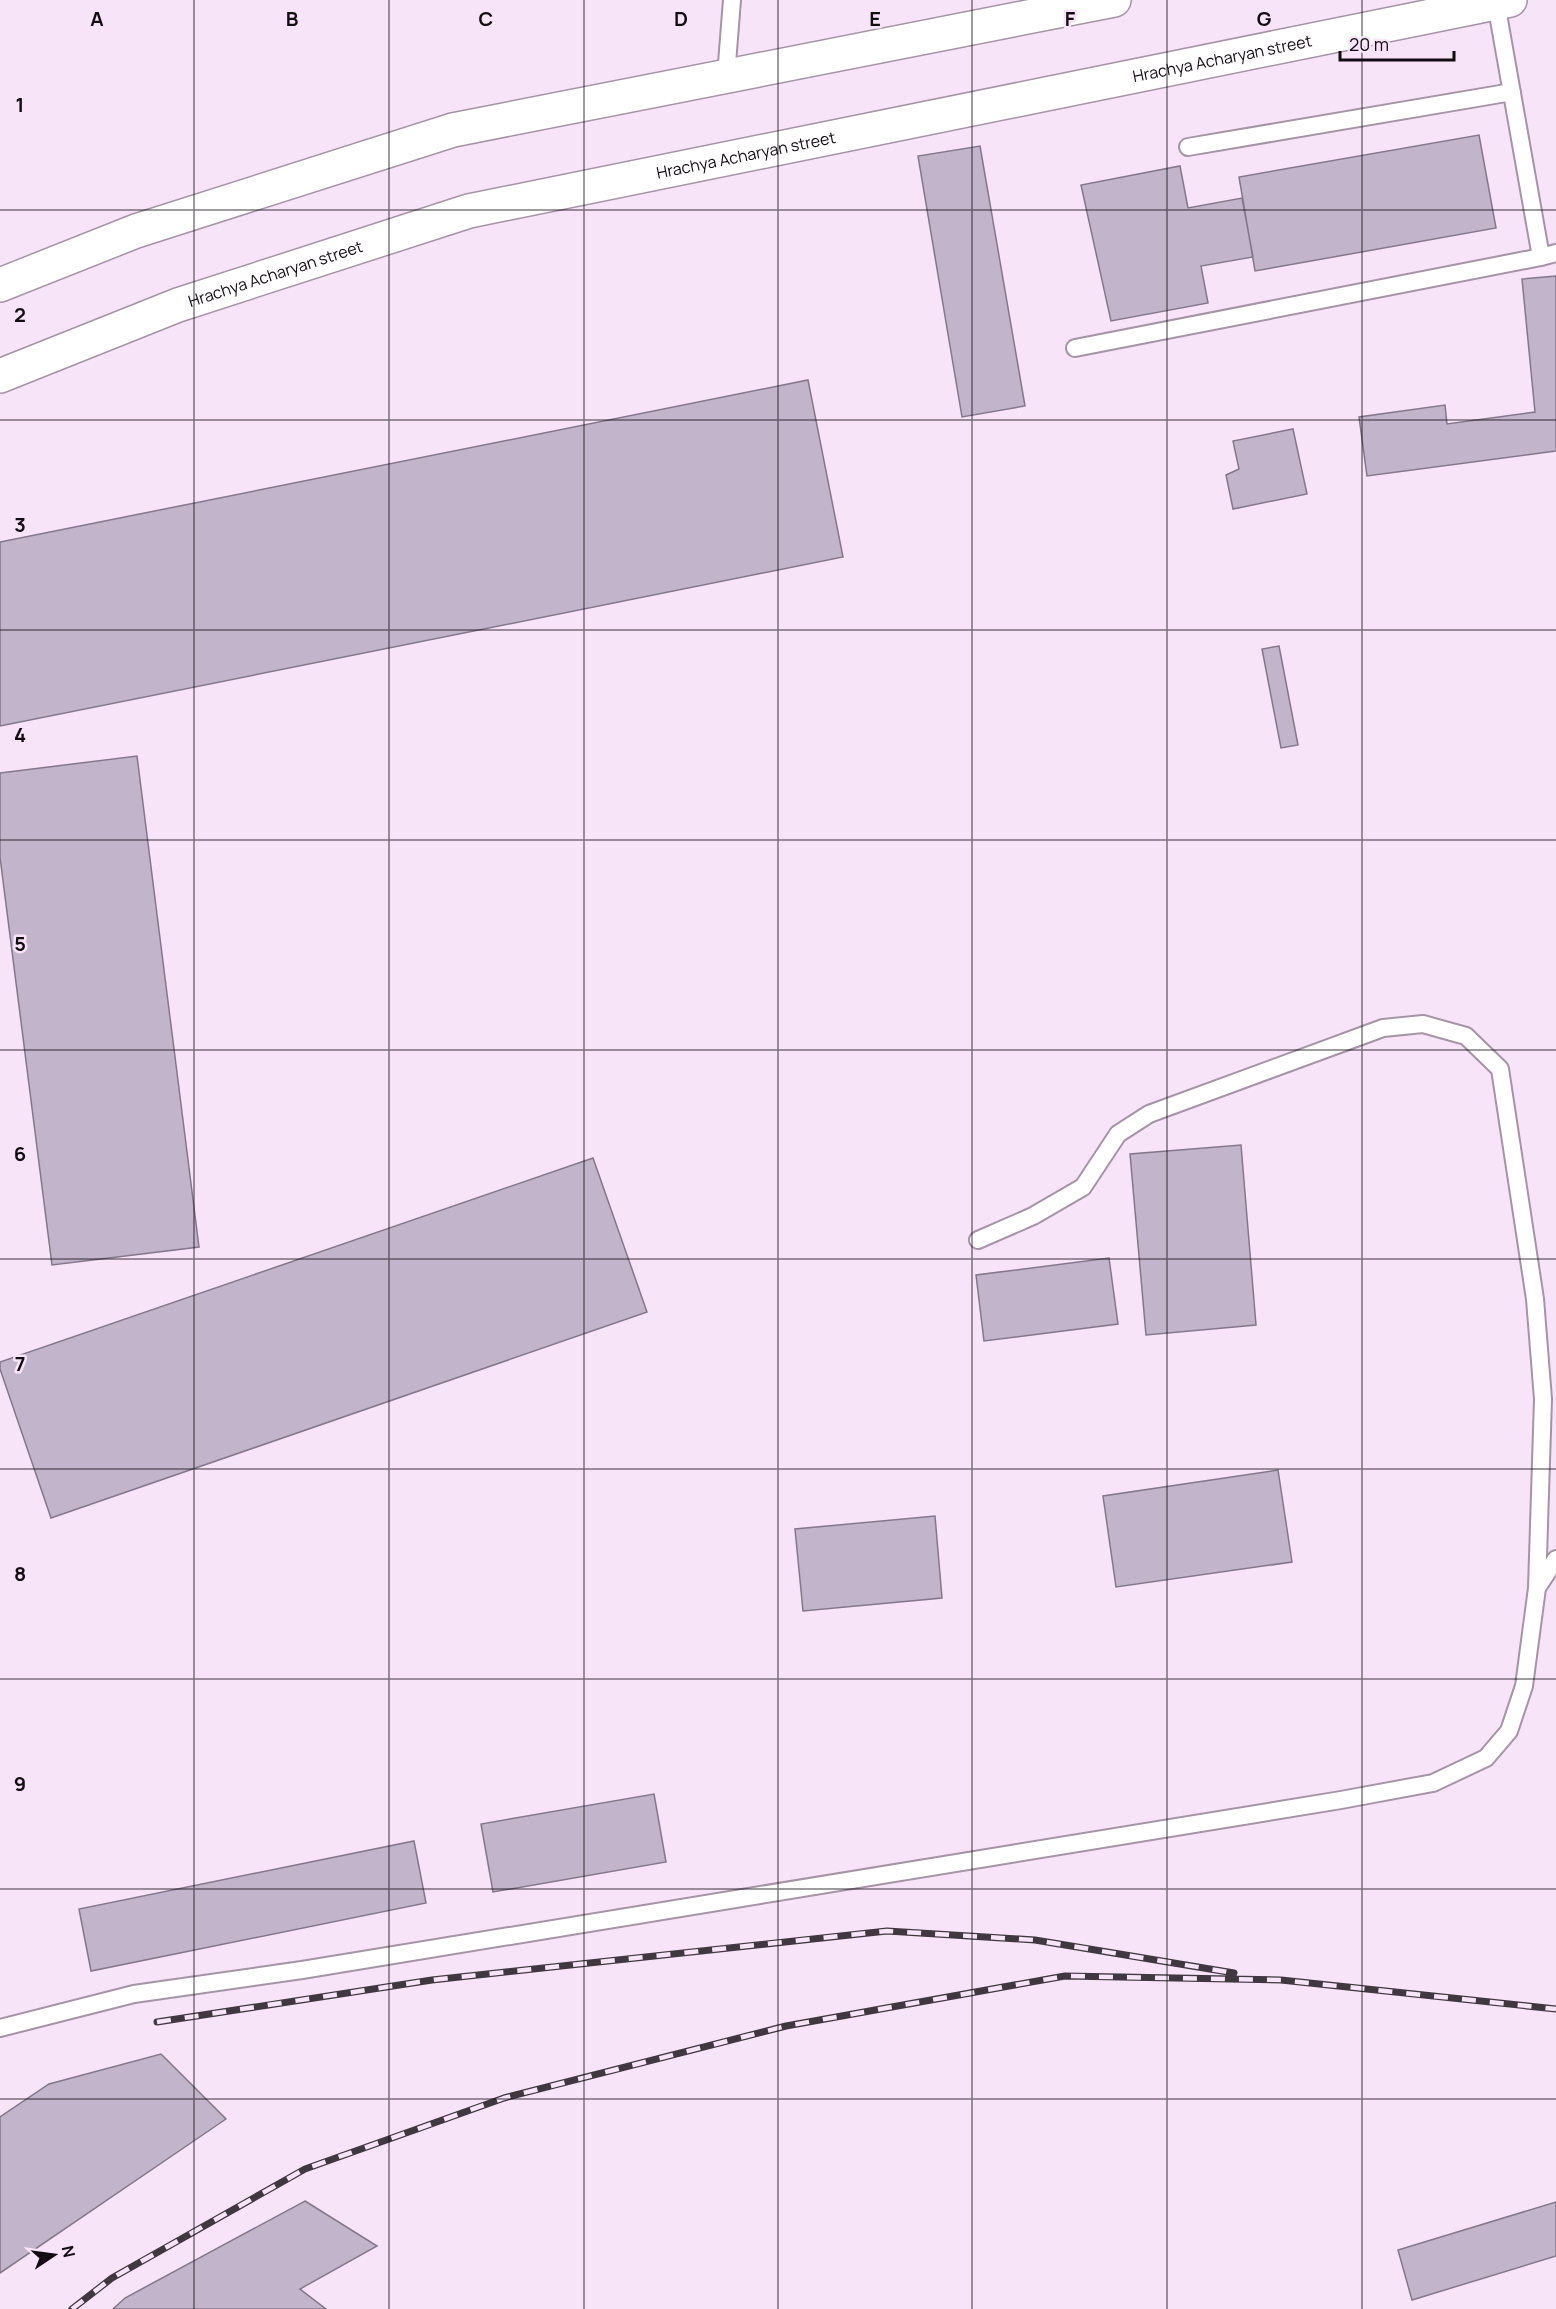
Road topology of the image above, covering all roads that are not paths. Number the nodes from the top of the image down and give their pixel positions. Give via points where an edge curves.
1 (732, 0) edge
2 (1114, 0) edge
3 (1503, 2) edge
4 (726, 76) junction
5 (1512, 92) junction
6 (1188, 147) dead end
7 (1549, 255) edge
8 (0, 285) edge
9 (1075, 348) dead end
10 (0, 376) edge
11 (978, 1240) dead end
12 (1556, 1559) edge
13 (1537, 1588) junction
14 (0, 2028) edge

1 - 4 lane
2 - 4 highway
3 - 5 lane
3 - 10 highway, Hrachya Acharyan street via 470,211 178,304
4 - 8 highway via 453,130 136,231
5 - 6 lane
5 - 7 lane
7 - 9 lane
11 - 13 lane via 1033,1216 1083,1186 1118,1134 1149,1114 1383,1028 1423,1024 1466,1036 1500,1069 1535,1299 1543,1399
12 - 13 lane
13 - 14 lane via 1524,1686 1509,1731 1486,1758 1432,1783 302,1970 134,1994

